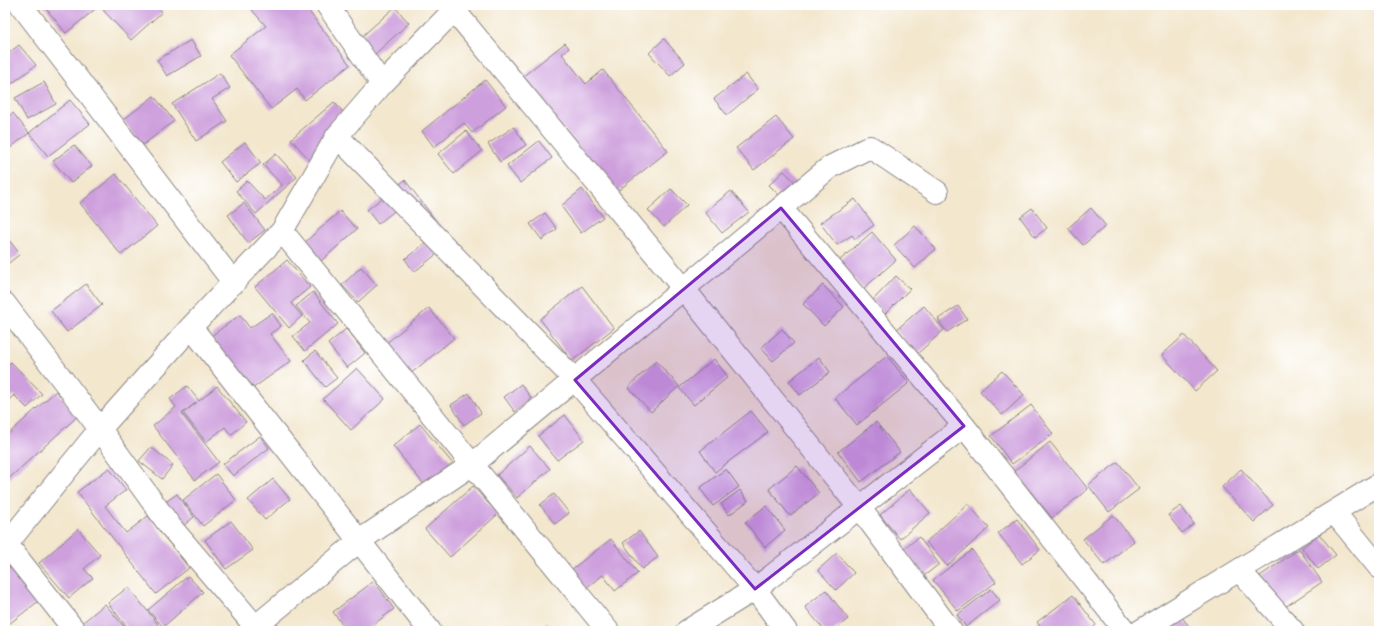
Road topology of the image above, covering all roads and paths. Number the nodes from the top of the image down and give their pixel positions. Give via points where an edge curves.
1 (21, 5) edge
2 (327, 5) edge
3 (456, 8) edge
4 (382, 84) junction
5 (337, 136) junction
6 (937, 192) dead end
7 (781, 208) junction
8 (282, 231) junction
9 (234, 283) junction
10 (684, 289) junction
11 (5, 304) edge
12 (191, 327) junction
13 (575, 380) junction
14 (964, 426) junction
15 (100, 429) junction
16 (473, 464) junction
17 (1379, 484) edge
18 (859, 507) junction
19 (1334, 512) junction
20 (359, 541) junction
21 (6, 544) edge
22 (1379, 567) edge
23 (1239, 570) junction
24 (755, 589) junction
25 (255, 630) edge
26 (75, 631) edge
27 (430, 631) edge
28 (608, 631) edge
29 (687, 631) edge
30 (786, 631) edge
31 (952, 631) edge
32 (1125, 631) edge
33 (1140, 631) edge
34 (1293, 631) edge

1 - 9 street
2 - 4 street
3 - 4 street
3 - 10 street
4 - 5 street
5 - 8 street
5 - 13 street
6 - 7 street via 870,148 830,167
7 - 10 street
7 - 14 street
8 - 9 street
8 - 16 street
9 - 12 street
10 - 13 street
10 - 18 street
11 - 15 street
12 - 15 street
12 - 20 street
13 - 16 street
13 - 24 street
14 - 18 street
14 - 32 street
15 - 21 street
15 - 25 street via 170,526
16 - 20 street
16 - 28 street
17 - 19 street
18 - 24 street
18 - 31 street
19 - 22 street
19 - 23 street
20 - 25 street
20 - 27 street
21 - 26 street
23 - 33 street
23 - 34 street
24 - 29 street
24 - 30 street

